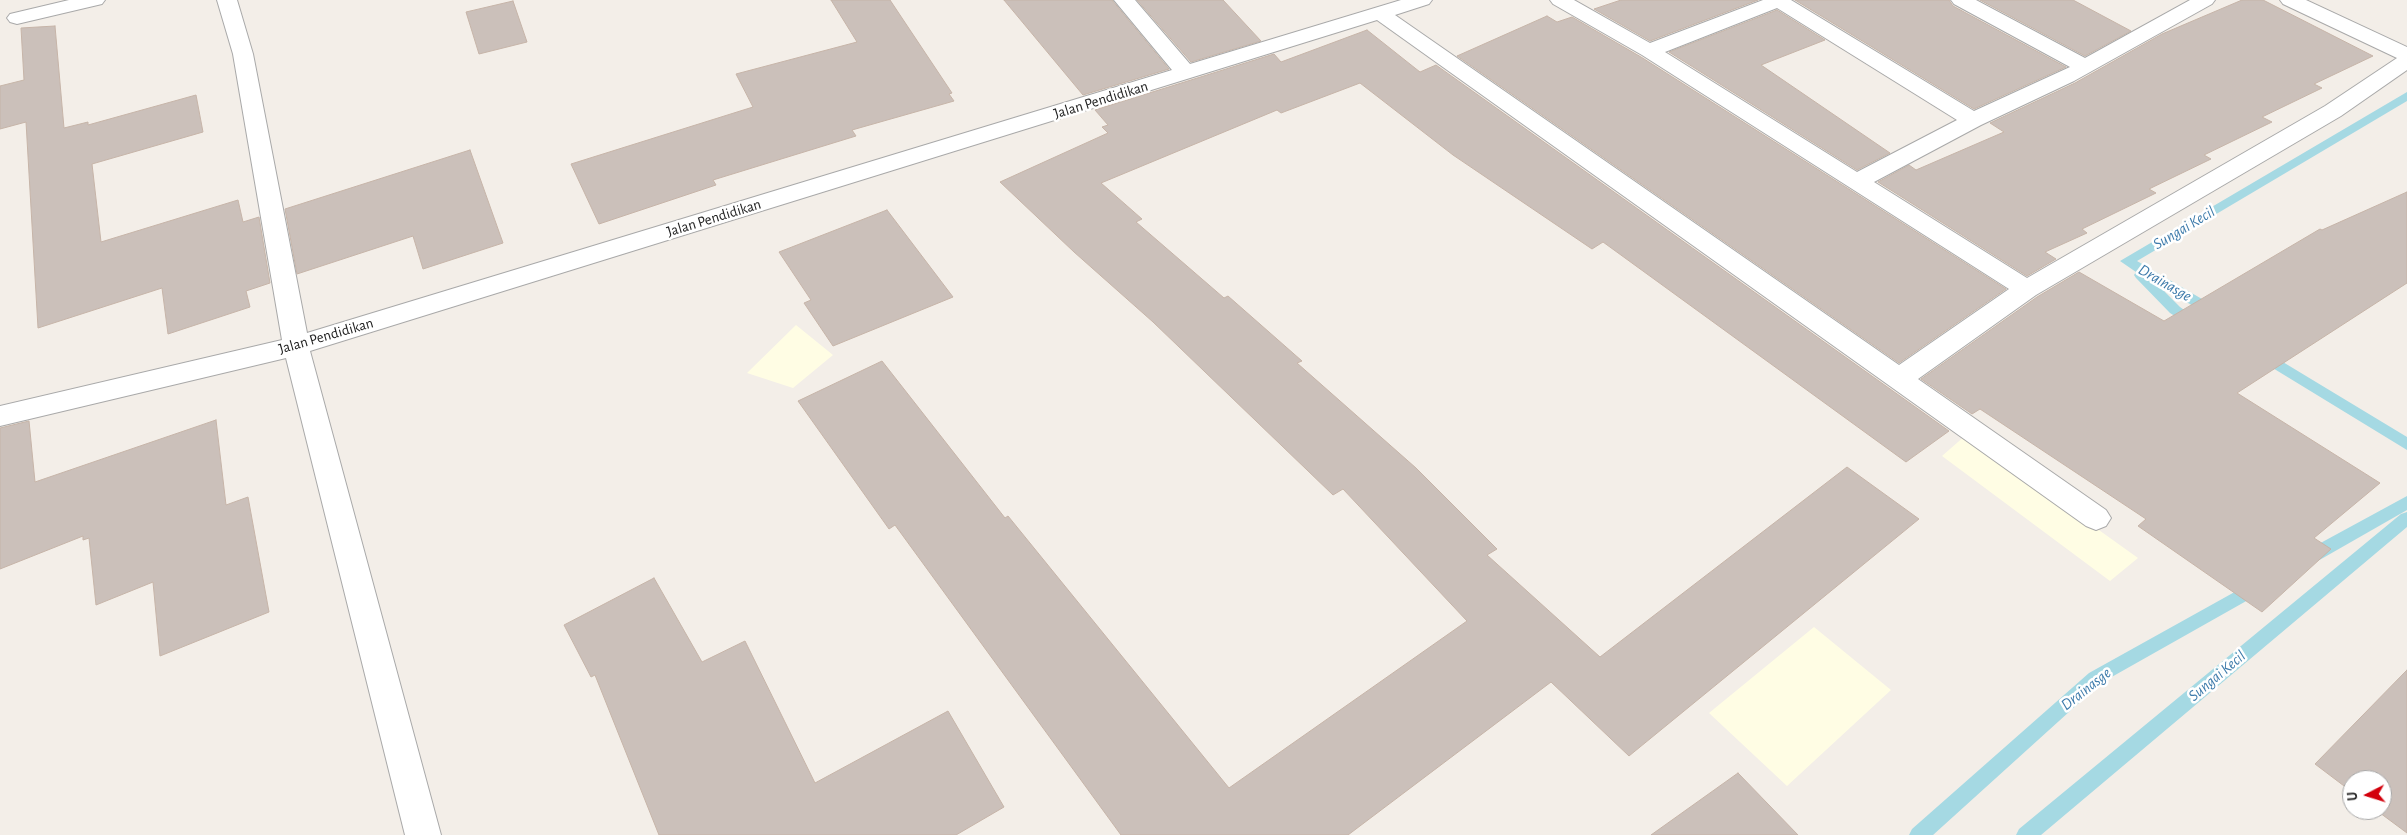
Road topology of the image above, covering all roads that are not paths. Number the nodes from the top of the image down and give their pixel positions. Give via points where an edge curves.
1 (95, 0) edge
2 (227, 0) edge
3 (1124, 0) edge
4 (1422, 0) edge
5 (1560, 0) edge
6 (1780, 0) edge
7 (1960, 0) edge
8 (2204, 0) edge
9 (2290, 0) edge
10 (1381, 14) junction
11 (17, 18) dead end
12 (1649, 51) junction
13 (2407, 55) edge
14 (2407, 61) edge
15 (2084, 66) junction
16 (1187, 74) junction
17 (1973, 120) junction
18 (1858, 181) junction
19 (2027, 289) junction
20 (296, 346) junction
21 (1899, 379) junction
22 (0, 416) edge
23 (2096, 518) dead end
24 (423, 835) edge

1 - 11 street
2 - 20 street via 243,54
3 - 16 street
4 - 10 street, Jalan Pendidikan
5 - 12 street
6 - 12 street
6 - 17 street
7 - 15 street
8 - 15 street
9 - 13 street
10 - 16 street, Jalan Pendidikan
10 - 21 street
12 - 18 street
14 - 19 street via 2333,111
15 - 17 street
16 - 20 street, Jalan Pendidikan
17 - 18 street
18 - 19 street
19 - 21 street
20 - 22 street, Jalan Pendidikan
20 - 24 street
21 - 23 street

